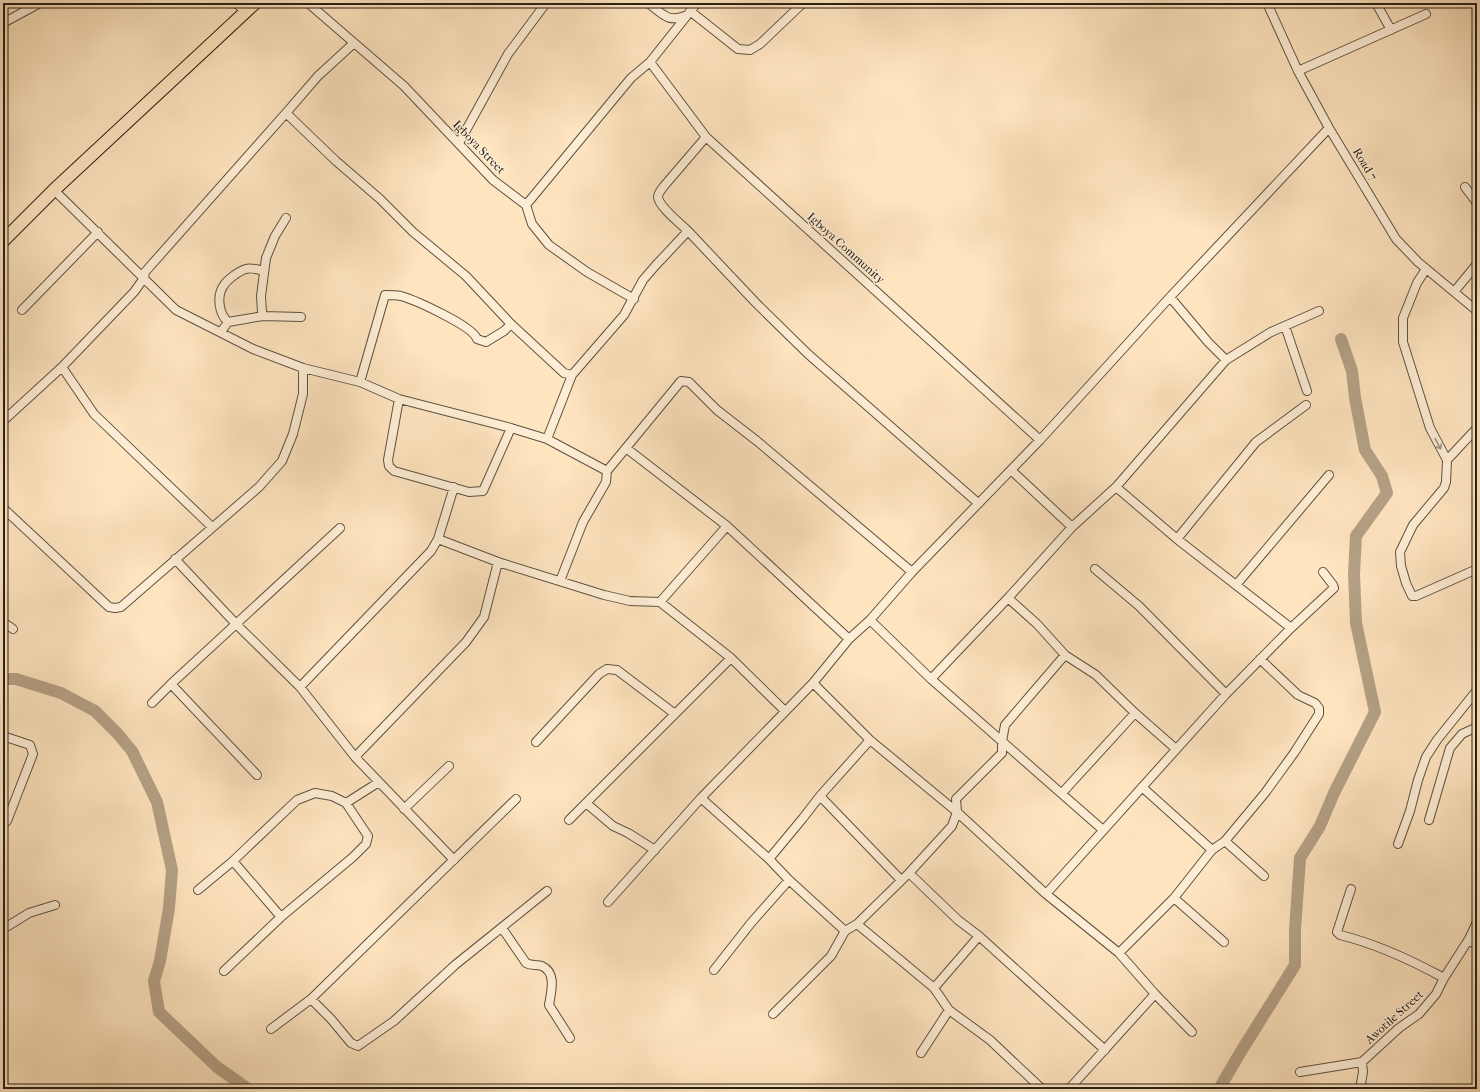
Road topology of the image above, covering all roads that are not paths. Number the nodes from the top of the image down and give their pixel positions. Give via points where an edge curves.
1 (40, 3) edge
2 (236, 3) edge
3 (255, 3) edge
4 (308, 3) edge
5 (546, 3) edge
6 (648, 3) edge
7 (697, 3) edge
8 (802, 3) edge
9 (1267, 3) edge
10 (1376, 3) edge
11 (246, 12) junction
12 (688, 14) junction
13 (1426, 14) dead end
14 (3, 24) edge
15 (1391, 30) junction
16 (354, 44) junction
17 (650, 62) junction
18 (1298, 71) junction
19 (286, 113) junction
20 (1329, 128) junction
21 (706, 137) junction
22 (459, 143) junction
23 (1466, 187) dead end
24 (54, 190) junction
25 (526, 204) junction
26 (1477, 204) edge
27 (286, 218) dead end
28 (688, 231) junction
29 (98, 232) junction
30 (3, 241) edge
31 (1477, 264) edge
32 (1426, 269) junction
33 (264, 271) junction
34 (144, 278) junction
35 (1454, 292) junction
36 (1170, 297) junction
37 (634, 299) junction
38 (22, 310) dead end
39 (1319, 311) dead end
40 (1477, 311) edge
41 (263, 316) junction
42 (301, 317) dead end
43 (228, 322) junction
44 (511, 324) junction
45 (1285, 326) junction
46 (221, 332) junction
47 (1226, 360) junction
48 (62, 367) junction
49 (303, 368) junction
50 (572, 375) junction
51 (360, 382) junction
52 (1307, 391) dead end
53 (399, 399) junction
54 (1306, 405) dead end
55 (3, 421) edge
56 (511, 428) junction
57 (1477, 428) edge
58 (547, 439) junction
59 (1040, 440) junction
60 (626, 448) junction
61 (1447, 460) junction
62 (1011, 470) junction
63 (607, 471) junction
64 (1329, 475) dead end
65 (454, 487) junction
66 (1116, 487) junction
67 (978, 503) junction
68 (3, 508) edge
69 (727, 526) junction
70 (212, 527) junction
71 (1072, 527) junction
72 (340, 528) dead end
73 (438, 539) junction
74 (1177, 539) junction
75 (175, 559) junction
76 (498, 562) junction
77 (1095, 569) dead end
78 (1477, 569) edge
79 (912, 572) junction
80 (1323, 572) dead end
81 (560, 581) junction
82 (1236, 585) junction
83 (1008, 598) junction
84 (660, 602) junction
85 (870, 620) junction
86 (3, 622) edge
87 (237, 625) junction
88 (1291, 628) junction
89 (13, 629) dead end
90 (849, 639) junction
91 (1065, 654) junction
92 (731, 658) junction
93 (1260, 659) junction
94 (931, 679) junction
95 (813, 683) junction
96 (172, 684) junction
97 (300, 687) junction
98 (1477, 690) edge
99 (1226, 694) junction
100 (152, 703) dead end
101 (785, 712) junction
102 (1135, 713) junction
103 (675, 714) junction
104 (1477, 727) edge
105 (3, 736) edge
106 (870, 740) junction
107 (1002, 740) junction
108 (536, 742) dead end
109 (1176, 749) junction
110 (355, 757) junction
111 (449, 766) dead end
112 (257, 775) dead end
113 (379, 782) junction
114 (1142, 787) junction
115 (1062, 793) junction
116 (820, 796) junction
117 (701, 798) junction
118 (516, 799) dead end
119 (346, 803) junction
120 (586, 803) junction
121 (404, 809) junction
122 (957, 812) junction
123 (569, 820) dead end
124 (1429, 820) dead end
125 (3, 824) edge
126 (1103, 830) junction
127 (1225, 841) junction
128 (1398, 844) dead end
129 (654, 850) junction
130 (1212, 850) junction
131 (769, 859) junction
132 (454, 860) junction
133 (233, 861) junction
134 (909, 873) junction
135 (1264, 876) dead end
136 (788, 880) junction
137 (902, 880) junction
138 (1351, 889) dead end
139 (198, 890) dead end
140 (547, 891) dead end
141 (1046, 894) junction
142 (1174, 898) junction
143 (608, 902) dead end
144 (55, 906) dead end
145 (281, 917) junction
146 (1477, 922) edge
147 (857, 924) junction
148 (502, 928) junction
149 (3, 929) edge
150 (845, 931) junction
151 (979, 936) junction
152 (1469, 939) junction
153 (1224, 942) dead end
154 (1477, 946) edge
155 (1119, 953) junction
156 (714, 970) dead end
157 (224, 971) dead end
158 (1444, 978) junction
159 (934, 988) junction
160 (1155, 994) junction
161 (311, 999) junction
162 (949, 1010) junction
163 (773, 1014) dead end
164 (271, 1029) dead end
165 (1192, 1032) dead end
166 (570, 1038) dead end
167 (1105, 1050) junction
168 (921, 1053) dead end
169 (1362, 1062) junction
170 (1300, 1072) dead end
171 (1042, 1089) edge
172 (1069, 1089) edge
173 (1360, 1089) edge

1 - 14 street
2 - 11 street
3 - 11 main road
4 - 16 street, Igboya Street
5 - 22 street via 508,54
6 - 12 street via 670,19
7 - 12 street
8 - 12 street via 760,44 750,50 738,48
9 - 18 street, Road 7
10 - 15 street
11 - 24 main road
12 - 17 street
13 - 15 street
15 - 18 street
16 - 19 street via 318,76
16 - 22 street, Igboya Street via 404,86
17 - 21 street, Igboya Community
17 - 25 street via 631,78
18 - 20 street, Road 7
19 - 34 street via 148,268
19 - 44 street via 413,232 466,276
20 - 32 street, Road 7 via 1396,239
20 - 36 street
21 - 28 street via 659,192 658,197
21 - 59 street, Igboya Community
22 - 25 street, Igboya Street via 493,180
23 - 26 street
24 - 29 street
24 - 30 main road
25 - 37 street via 532,224 549,245 587,272
27 - 33 street via 275,236
28 - 37 street via 643,280
28 - 67 street via 808,354
29 - 34 street
29 - 38 street
31 - 35 street
32 - 35 street, Road 7
32 -> 61 street via 1416,283 1403,318 1404,342 1430,428
33 - 41 street via 261,296
33 - 43 street via 247,268 224,286 220,296 220,310
34 - 46 street via 176,310
34 - 48 street via 134,292
35 - 40 street, Road 7
36 - 47 street
36 - 59 street
37 - 50 street via 624,315
39 - 45 street
41 - 42 street
41 - 43 street
43 - 46 street
44 - 50 street via 564,373
44 - 51 street via 486,342 476,339 476,336 463,325 429,308 402,296 385,295
45 - 47 street
45 - 52 street
46 - 49 street via 254,349
47 - 66 street
48 - 55 street
48 - 70 street via 94,414
49 - 51 street
49 - 70 street via 303,394 293,434 282,461 259,487
50 - 58 street
51 - 53 street
53 - 56 street
53 - 65 street via 389,466 394,471
54 - 74 street via 1256,442
56 - 58 street
56 - 65 street via 483,491 469,492
57 - 61 street
58 - 63 street
59 - 62 street
60 - 63 street
60 - 69 street
60 - 79 street via 681,381 689,382 717,410
61 - 78 street via 1444,488 1413,525 1400,552 1401,566 1412,596
62 - 67 street
62 - 71 street
63 - 81 street via 606,482 584,522
64 - 82 street
65 - 73 street
66 - 71 street
66 - 74 street
67 - 79 street
68 - 75 street via 109,607 121,607
69 - 84 street
69 - 90 street
70 - 75 street
71 - 83 street
72 - 87 street
73 - 76 street
73 - 97 street via 430,551
74 - 82 street
75 - 87 street
76 - 81 street
76 - 110 street via 484,617 466,642
77 - 99 street via 1138,606
79 - 85 street
80 - 88 street via 1334,588
81 - 84 street via 630,601
82 - 88 street
83 - 91 street
83 - 94 street
84 - 92 street
85 - 90 street
85 - 94 street
86 - 89 street
87 - 96 street
87 - 97 street
88 - 93 street
90 - 95 street
91 - 102 street via 1096,675
91 - 107 street via 1005,725
92 - 101 street
92 - 103 street
93 - 99 street
93 - 127 street via 1298,695 1315,703 1319,708 1319,714 1265,793
94 - 107 street
95 - 101 street
95 - 106 street
96 - 100 street
96 - 112 street
97 - 110 street
98 - 128 street via 1426,757
99 - 109 street
101 - 117 street
102 - 109 street
102 - 115 street
103 - 108 street via 617,670 607,669 599,674
103 - 120 street
104 - 124 street via 1462,734 1450,748
105 - 125 street via 30,745 33,754 7,821
106 - 116 street
106 - 122 street
107 - 115 street
107 - 122 street via 1002,753 956,799
109 - 114 street
110 - 113 street
111 - 121 street
113 - 119 street
113 - 121 street
114 - 126 street
114 - 130 street
115 - 126 street
116 - 131 street
116 - 137 street
117 - 129 street
117 - 131 street
118 - 132 street
119 - 133 street via 332,796 315,793 297,800
119 - 145 street via 368,836 366,844
120 - 123 street
120 - 129 street via 613,826 628,832
121 - 132 street
122 - 134 street via 952,826
122 - 141 street
126 - 141 street
127 - 130 street
127 - 135 street
129 - 143 street
130 - 142 street
131 - 136 street
132 - 161 street
133 - 139 street
133 - 145 street
134 - 137 street
134 - 151 street via 958,920
136 - 150 street
136 - 156 street
137 - 147 street
138 - 158 street via 1337,932 1340,935 1367,942
140 - 148 street
141 - 155 street
142 - 153 street
142 - 155 street
144 - 149 street via 29,913
145 - 157 street
146 - 152 street, Awotile Street
147 - 150 street
147 - 159 street
148 - 161 street via 455,965 394,1021 358,1046 351,1043
148 - 166 street via 526,963 546,969 553,981 549,1005
150 - 163 street via 830,956
151 - 159 street
151 - 167 street
152 - 154 street
152 - 158 street, Awotile Street
155 - 160 street
158 - 169 street, Awotile Street via 1436,994 1419,1014 1399,1028
159 - 162 street
160 - 165 street
160 - 167 street
161 - 164 street
162 - 168 street
162 - 171 street via 990,1040
167 - 172 street
169 - 170 street
169 - 173 street, Awotile Street

